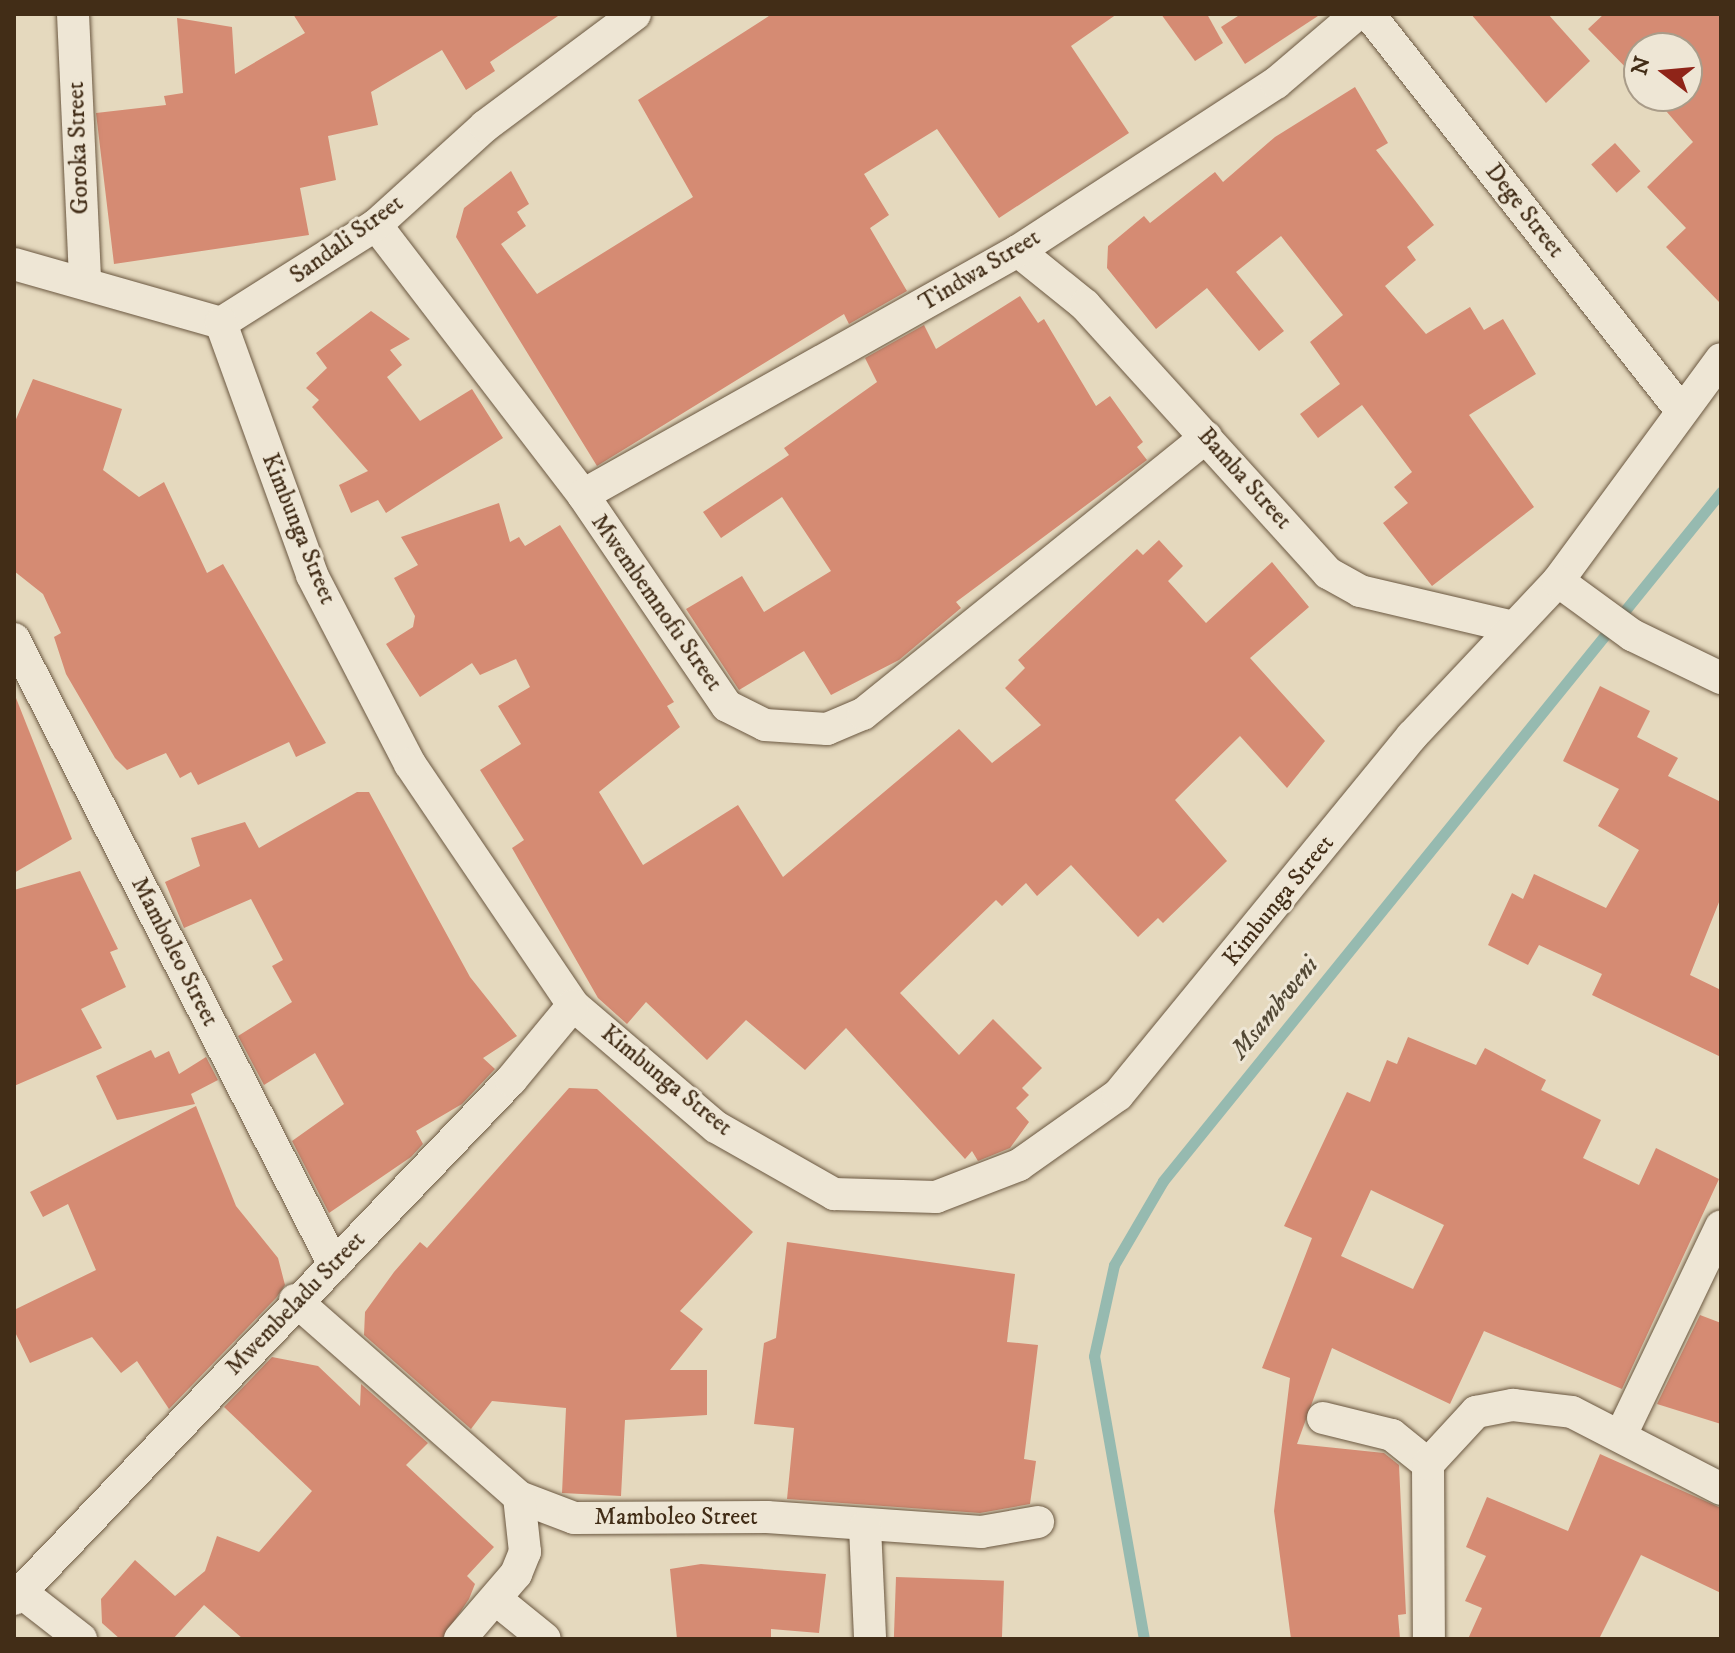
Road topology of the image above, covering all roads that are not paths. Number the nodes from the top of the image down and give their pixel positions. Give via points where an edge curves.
1 (73, 14) edge
2 (635, 14) edge
3 (1357, 14) edge
4 (1369, 14) edge
5 (376, 225) junction
6 (1018, 251) junction
7 (14, 264) edge
8 (85, 281) junction
9 (221, 323) junction
10 (1721, 359) edge
11 (1680, 409) junction
12 (1206, 437) junction
13 (583, 495) junction
14 (1558, 581) junction
15 (1514, 627) junction
16 (14, 639) edge
17 (1721, 678) edge
18 (573, 1005) junction
19 (1721, 1226) edge
20 (334, 1265) junction
21 (295, 1300) junction
22 (1323, 1418) dead end
23 (1622, 1433) junction
24 (1428, 1464) junction
25 (1721, 1489) edge
26 (519, 1497) junction
27 (1038, 1522) dead end
28 (865, 1527) junction
29 (18, 1596) edge
30 (498, 1601) junction
31 (81, 1639) edge
32 (460, 1639) edge
33 (545, 1639) edge
34 (870, 1639) edge
35 (1429, 1639) edge

1 - 8 street, Goroka Street
2 - 5 street, Sandali Street via 485,126
3 - 6 street, Tindwa Street via 1276,83
4 - 11 street, Dege Street
5 - 9 street, Sandali Street
5 - 13 street, Mwembemnofu Street
6 - 12 street, Bamba Street via 1085,305
6 - 13 street, Tindwa Street
7 - 8 street
8 - 9 street
9 - 18 street, Kimbunga Street via 312,575 410,764
10 - 11 street, Kimbunga Street
11 - 14 street, Kimbunga Street
12 - 13 street, Mwembemnofu Street via 863,714 827,729 765,725 727,706
12 - 15 street, Bamba Street via 1328,573 1360,591
14 - 15 street, Kimbunga Street
14 - 17 street via 1632,635
15 - 18 street, Kimbunga Street via 1412,736 1118,1095 1019,1165 936,1197 834,1194 716,1127
16 - 20 street, Mamboleo Street
18 - 20 street, Mwembeladu Street via 511,1080
19 - 23 street
20 - 21 street, Mwembeladu Street
21 - 26 street, Mamboleo Street
21 - 29 street, Mwembeladu Street
22 - 24 street via 1392,1435
23 - 24 street via 1572,1412 1513,1405 1476,1412
23 - 25 street
24 - 35 street
26 - 28 street, Mamboleo Street via 574,1518 767,1517
26 - 30 street via 525,1552
27 - 28 street, Mamboleo Street via 981,1532
28 - 34 street
29 - 31 street
30 - 32 street
30 - 33 street

